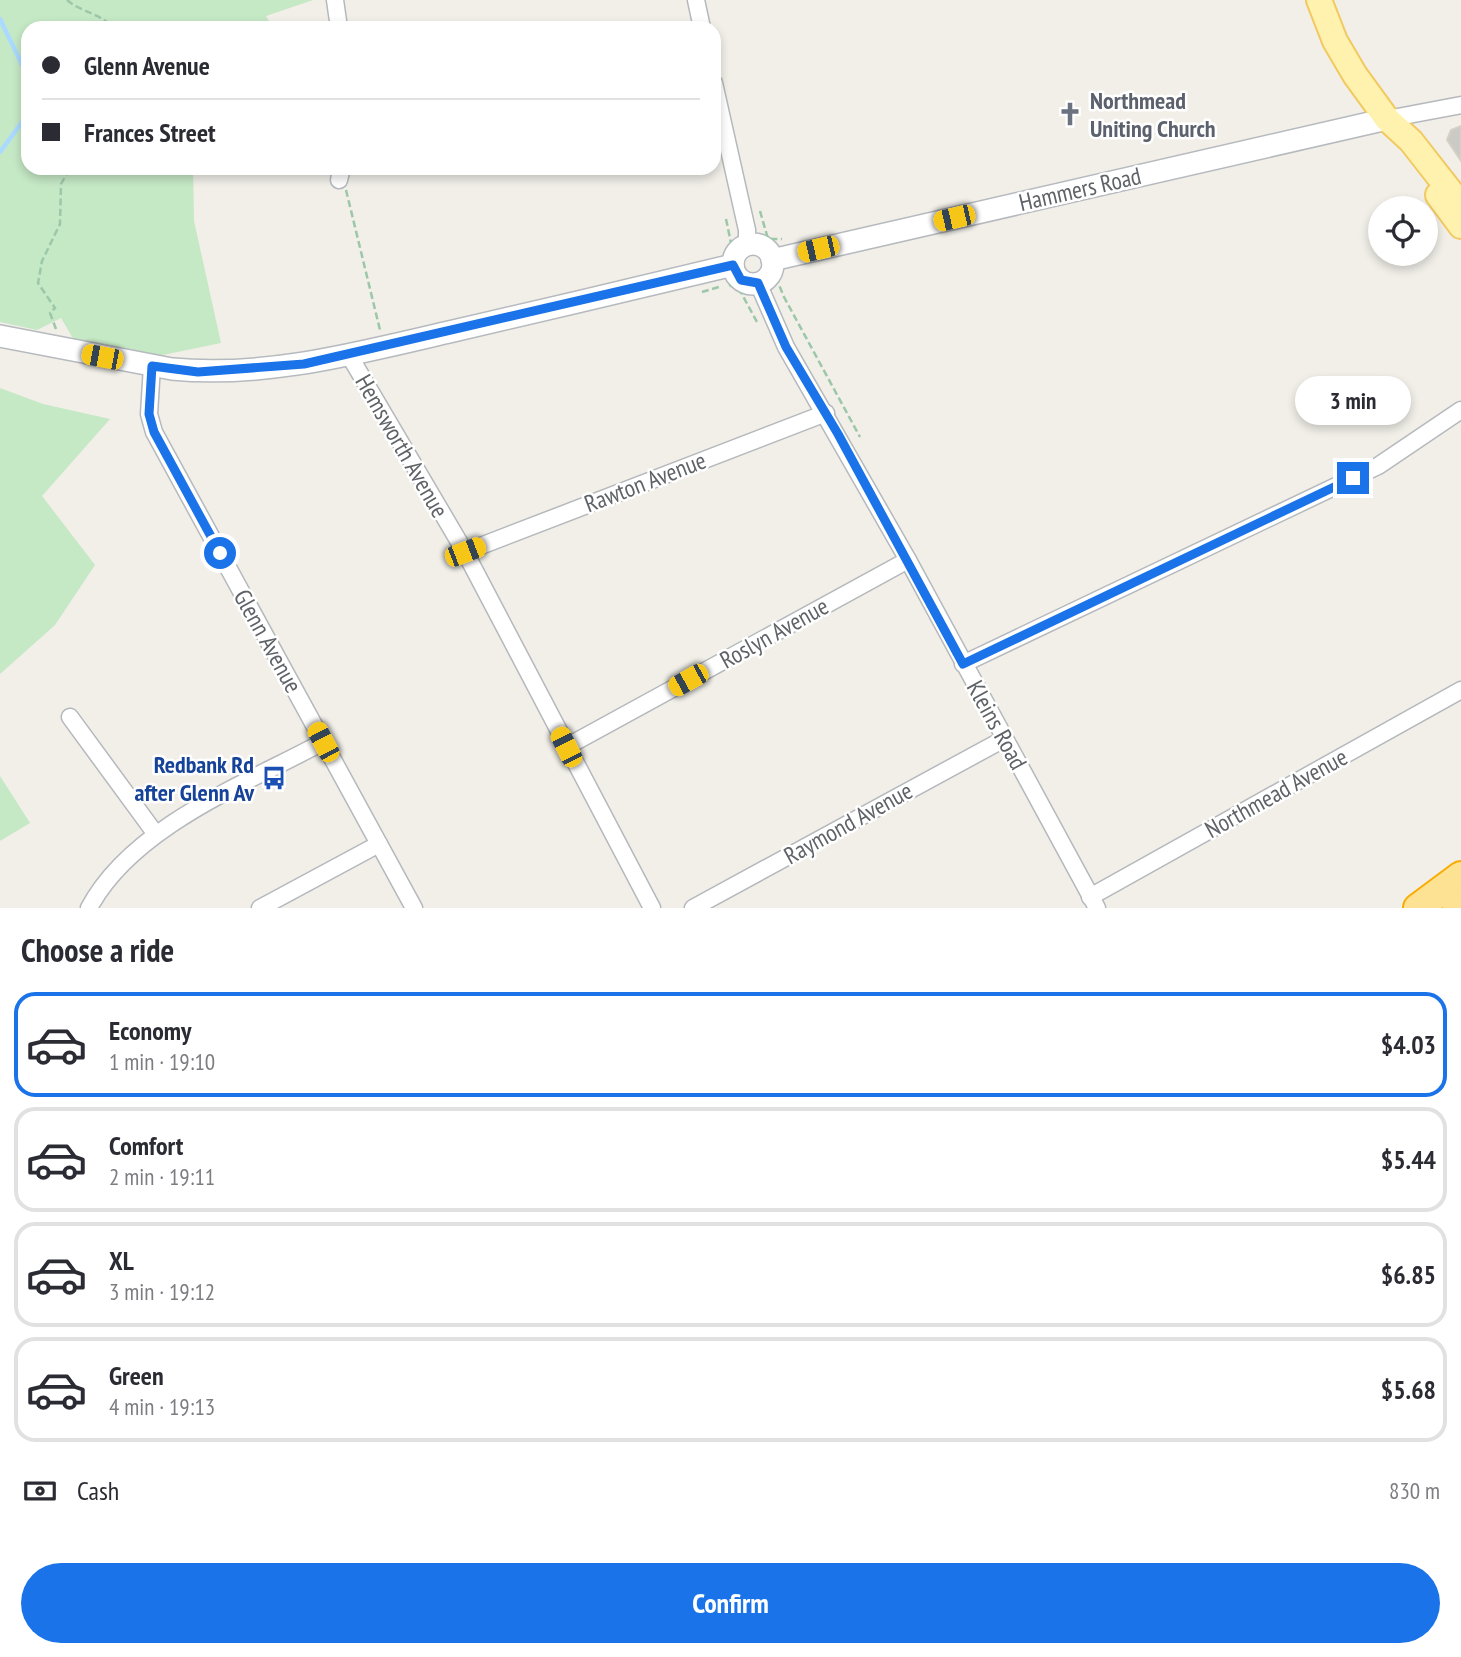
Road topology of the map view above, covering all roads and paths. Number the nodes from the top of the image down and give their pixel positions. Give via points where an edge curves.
1 (68, 0) edge
2 (335, 0) edge
3 (696, 0) edge
4 (1319, 0) edge
5 (107, 21) edge
6 (338, 21) edge
7 (700, 21) edge
8 (1461, 104) edge
9 (721, 114) edge
10 (1387, 119) junction
11 (66, 175) edge
12 (341, 175) edge
13 (1461, 205) edge
14 (760, 212) dead end
15 (726, 219) dead end
16 (1461, 226) edge
17 (782, 239) dead end
18 (736, 253) junction
19 (777, 267) junction
20 (758, 283) junction
21 (700, 292) dead end
22 (56, 325) dead end
23 (760, 327) dead end
24 (0, 336) edge
25 (385, 346) junction
26 (349, 355) junction
27 (152, 366) junction
28 (1461, 410) edge
29 (826, 413) junction
30 (860, 437) dead end
31 (465, 552) junction
32 (908, 560) junction
33 (963, 664) junction
34 (1461, 690) edge
35 (70, 717) dead end
36 (1004, 739) junction
37 (323, 742) junction
38 (566, 747) junction
39 (155, 833) junction
40 (379, 844) junction
41 (1461, 876) edge
42 (1094, 902) edge
43 (89, 908) edge
44 (260, 908) edge
45 (414, 908) edge
46 (652, 908) edge
47 (693, 908) edge
48 (1418, 908) edge

1 - 5 path
2 - 6 street
3 - 7 street
4 - 10 main road via 1335,41
8 - 10 street
9 - 18 street via 747,230
10 - 13 main road via 1411,141
10 - 16 main road via 1400,146
10 - 19 street, Hammers Road
11 - 22 path via 60,224 42,261 38,283 55,308 50,313
12 - 25 path
14 - 17 path via 768,239
15 - 18 path
18 - 19 street via 760,245
18 - 20 street via 741,280
18 - 25 street
19 - 20 street
19 - 30 path via 780,289
20 - 29 street, Kleins Road via 786,347
21 - 23 path via 732,284 738,287
24 - 27 street
25 - 26 street
26 - 27 street via 238,371
26 - 31 street, Hemsworth Avenue
27 - 37 street, Glenn Avenue via 149,414 154,432
28 - 33 street via 1378,466
29 - 31 street, Rawton Avenue
29 - 32 street, Kleins Road
31 - 38 street, Hemsworth Avenue
32 - 33 street, Kleins Road
32 - 38 street, Roslyn Avenue
33 - 36 street, Kleins Road
34 - 42 street, Northmead Avenue
35 - 39 street
36 - 42 street, Kleins Road
36 - 47 street, Raymond Avenue
37 - 39 street
37 - 40 street, Glenn Avenue
38 - 46 street, Hemsworth Avenue
39 - 43 street via 113,872
40 - 44 street
40 - 45 street, Glenn Avenue
41 - 48 highway

